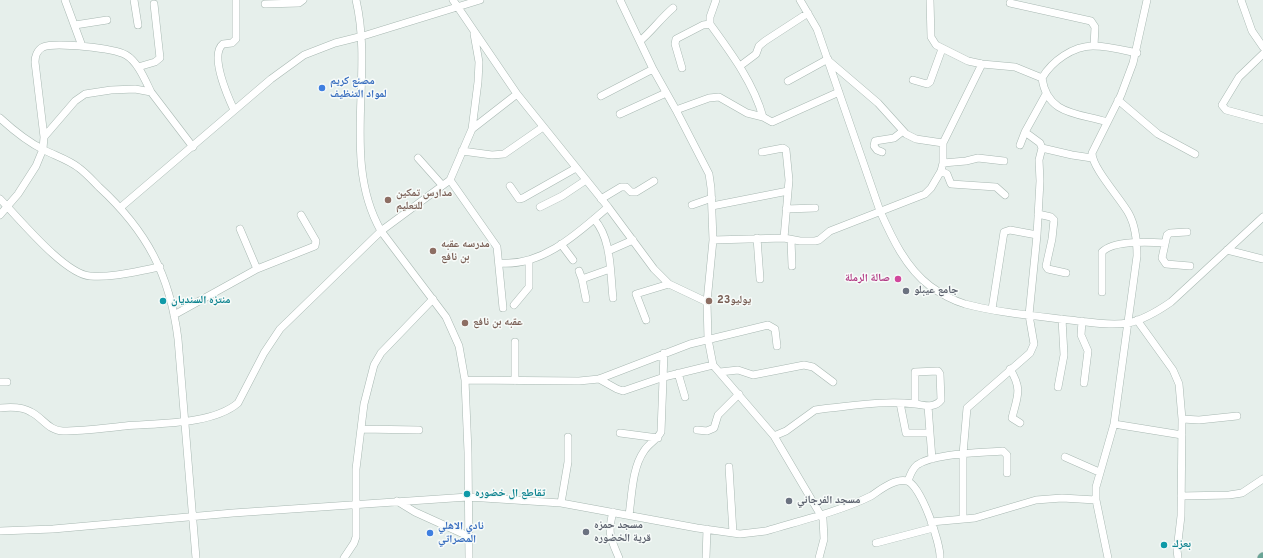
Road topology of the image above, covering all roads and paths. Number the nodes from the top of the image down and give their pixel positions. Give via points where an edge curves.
1 (65, 0) edge
2 (134, 0) edge
3 (236, 0) edge
4 (302, 0) edge
5 (356, 0) edge
6 (480, 0) edge
7 (716, 0) edge
8 (800, 0) edge
9 (930, 0) edge
10 (1147, 0) edge
11 (1241, 0) edge
12 (622, 2) edge
13 (455, 3) edge
14 (1010, 3) dead end
15 (154, 4) dead end
16 (265, 4) dead end
17 (673, 8) dead end
18 (808, 13) junction
19 (107, 20) dead end
20 (710, 24) junction
21 (75, 25) junction
22 (138, 25) dead end
23 (474, 32) junction
24 (363, 36) junction
25 (640, 41) junction
26 (82, 46) junction
27 (1094, 46) junction
28 (1263, 47) edge
29 (942, 49) junction
30 (1137, 53) junction
31 (1263, 54) edge
32 (828, 59) junction
33 (982, 64) junction
34 (740, 66) junction
35 (138, 67) junction
36 (653, 68) junction
37 (682, 68) dead end
38 (1042, 78) junction
39 (913, 80) dead end
40 (788, 81) dead end
41 (151, 92) junction
42 (839, 92) junction
43 (666, 93) junction
44 (517, 94) junction
45 (1046, 94) junction
46 (601, 96) dead end
47 (1118, 100) junction
48 (234, 110) junction
49 (676, 110) junction
50 (620, 114) dead end
51 (764, 117) junction
52 (0, 118) edge
53 (1263, 120) edge
54 (1108, 122) junction
55 (543, 127) junction
56 (472, 129) junction
57 (903, 131) junction
58 (1025, 132) junction
59 (44, 137) junction
60 (943, 143) junction
61 (1020, 145) dead end
62 (193, 147) junction
63 (1042, 148) junction
64 (43, 149) junction
65 (462, 151) junction
66 (762, 152) dead end
67 (882, 152) dead end
68 (1195, 154) dead end
69 (418, 158) dead end
70 (1092, 158) junction
71 (1004, 161) dead end
72 (943, 163) junction
73 (576, 168) junction
74 (941, 171) junction
75 (450, 180) junction
76 (586, 180) junction
77 (654, 181) dead end
78 (442, 186) junction
79 (510, 186) dead end
80 (788, 191) junction
81 (1005, 195) dead end
82 (712, 198) junction
83 (0, 199) edge
84 (601, 199) junction
85 (692, 205) dead end
86 (540, 206) dead end
87 (712, 206) junction
88 (8, 207) junction
89 (121, 207) junction
90 (608, 207) junction
91 (815, 208) dead end
92 (786, 209) junction
93 (880, 211) junction
94 (1038, 214) junction
95 (0, 215) edge
96 (301, 215) dead end
97 (1263, 217) edge
98 (594, 219) junction
99 (240, 229) dead end
100 (381, 231) junction
101 (1187, 232) dead end
102 (1037, 235) junction
103 (757, 238) junction
104 (784, 238) junction
105 (633, 240) junction
106 (713, 240) junction
107 (792, 240) junction
108 (1137, 242) junction
109 (1165, 243) junction
110 (561, 244) junction
111 (1227, 250) junction
112 (608, 252) junction
113 (1263, 259) edge
114 (529, 260) junction
115 (573, 260) dead end
116 (500, 263) junction
117 (792, 266) dead end
118 (1190, 266) dead end
119 (160, 267) junction
120 (256, 269) junction
121 (610, 269) junction
122 (579, 271) dead end
123 (1066, 273) dead end
124 (760, 279) dead end
125 (582, 280) junction
126 (668, 284) junction
127 (1102, 292) dead end
128 (613, 298) dead end
129 (433, 299) junction
130 (586, 299) dead end
131 (707, 302) junction
132 (514, 305) dead end
133 (503, 308) dead end
134 (992, 309) junction
135 (174, 315) junction
136 (1029, 315) junction
137 (1062, 319) junction
138 (646, 320) dead end
139 (1137, 320) junction
140 (1082, 321) junction
141 (1128, 323) junction
142 (708, 339) junction
143 (514, 342) dead end
144 (777, 346) dead end
145 (664, 353) junction
146 (713, 365) junction
147 (1010, 369) junction
148 (720, 372) junction
149 (678, 373) junction
150 (664, 376) junction
151 (599, 379) junction
152 (464, 380) junction
153 (515, 381) junction
154 (833, 382) dead end
155 (1084, 383) dead end
156 (1058, 387) dead end
157 (739, 394) junction
158 (685, 397) dead end
159 (900, 403) junction
160 (915, 404) junction
161 (928, 406) junction
162 (0, 408) edge
163 (1237, 416) dead end
164 (1182, 419) junction
165 (185, 421) junction
166 (1020, 423) dead end
167 (1114, 424) junction
168 (361, 429) junction
169 (418, 430) dead end
170 (696, 430) dead end
171 (620, 433) dead end
172 (930, 433) junction
173 (1182, 435) junction
174 (774, 436) junction
175 (568, 437) dead end
176 (658, 438) junction
177 (963, 454) junction
178 (1065, 457) dead end
179 (932, 459) junction
180 (729, 467) dead end
181 (1099, 472) junction
182 (1007, 473) dead end
183 (1263, 479) edge
184 (908, 481) junction
185 (1181, 496) junction
186 (468, 497) junction
187 (1096, 500) junction
188 (397, 501) junction
189 (356, 503) junction
190 (561, 503) junction
191 (613, 512) junction
192 (820, 514) junction
193 (630, 515) junction
194 (192, 517) junction
195 (963, 519) junction
196 (932, 525) junction
197 (707, 529) junction
198 (0, 531) edge
199 (733, 533) junction
200 (468, 536) junction
201 (876, 543) dead end
202 (1177, 550) junction
203 (821, 557) edge
204 (196, 558) edge
205 (344, 558) edge
206 (469, 558) edge
207 (618, 558) edge
208 (706, 558) edge
209 (940, 558) edge
210 (1108, 558) edge
211 (1174, 558) edge
212 (1178, 558) edge

1 - 21 street
2 - 22 street
3 - 48 street via 236,39 218,49 221,77
4 - 16 street via 299,3
5 - 24 street
6 - 13 street
7 - 20 street
8 - 18 street
9 - 29 street via 931,37 936,46
10 - 30 street
11 - 28 street via 1252,31
12 - 25 street
13 - 23 street
13 - 24 street
14 - 27 street via 1091,21 1094,27
15 - 35 street via 160,58
17 - 25 street via 652,32
18 - 32 street
18 - 34 street via 765,41 756,54
19 - 21 street
20 - 34 street
20 - 37 street via 676,39 674,44
21 - 26 street
23 - 44 street
23 - 56 street via 479,69
24 - 48 street via 335,42 304,55
24 - 100 street via 362,181 372,216
25 - 36 street
26 - 35 street via 120,52
26 - 59 street via 42,47 35,56
27 - 30 street
27 - 38 street via 1075,51 1058,60
29 - 33 street via 968,61
29 - 39 street via 930,82 927,84
30 - 47 street
31 - 53 street via 1239,77 1222,105 1226,110
32 - 40 street
32 - 42 street
32 - 57 street via 878,103
33 - 38 street via 1015,67
33 - 60 street
34 - 51 street
35 - 41 street
36 - 43 street
36 - 46 street
38 - 45 street
41 - 59 street via 129,89 86,94 74,101
41 - 62 street
42 - 51 street via 779,121 772,122
42 - 93 street
43 - 49 street
43 - 50 street
44 - 55 street
44 - 56 street
45 - 54 street via 1058,107
45 - 58 street
47 - 54 street
47 - 68 street via 1158,134
48 - 62 street
49 - 51 street via 719,97 748,113
49 - 82 street via 709,174
52 - 64 street via 9,127
54 - 70 street
55 - 65 street via 504,154
55 - 73 street
56 - 65 street
57 - 60 street via 916,139
57 - 67 street via 894,138 876,141 874,146
58 - 61 street
58 - 63 street via 1040,143
59 - 64 street
60 - 72 street
62 - 89 street
63 - 70 street
63 - 94 street via 1039,160
64 - 88 street via 27,182
64 - 89 street via 79,168
65 - 75 street
66 - 80 street via 783,148 786,150
69 - 78 street
70 - 108 street via 1130,215
71 - 72 street via 978,158
72 - 74 street
73 - 76 street
73 - 79 street via 523,198 519,199
74 - 81 street via 947,174 951,184 996,187
74 - 93 street via 925,194
75 - 78 street
75 - 116 street via 491,237 497,247
76 - 84 street
76 - 86 street via 562,196
77 - 84 street via 636,192 621,187
78 - 100 street
80 - 87 street
80 - 92 street
82 - 85 street
82 - 87 street
83 - 88 street
84 - 90 street
87 - 106 street
88 - 95 street
88 - 119 street via 54,254 79,274 107,276
89 - 119 street
90 - 98 street
90 - 105 street
91 - 92 street
92 - 104 street
93 - 107 street via 830,232 819,240
93 - 134 street via 907,263 929,286 945,297 964,304
94 - 102 street
94 - 123 street via 1054,220 1046,266 1048,269
96 - 120 street via 316,241 315,246
97 - 111 street
98 - 110 street
98 - 112 street via 601,227
99 - 120 street
100 - 129 street
100 - 165 street via 280,329 264,353 238,404 222,413
101 - 109 street via 1169,233
102 - 134 street via 1010,230 1004,232
102 - 136 street
103 - 104 street
103 - 106 street
103 - 124 street
104 - 107 street
105 - 112 street
105 - 126 street
106 - 131 street
107 - 117 street
108 - 109 street
108 - 127 street via 1110,247 1102,252
108 - 141 street
109 - 118 street via 1162,258 1164,262
110 - 114 street
110 - 115 street
111 - 113 street
111 - 139 street via 1171,302
112 - 121 street
114 - 116 street
114 - 132 street via 529,287
116 - 133 street
119 - 135 street
120 - 135 street
121 - 125 street
121 - 128 street
122 - 125 street
125 - 130 street
126 - 131 street
126 - 138 street via 636,294
129 - 152 street via 446,317 459,346
129 - 168 street via 381,353 374,365
131 - 142 street
134 - 136 street
135 - 165 street
136 - 137 street
136 - 147 street via 1033,350
137 - 140 street
137 - 156 street via 1064,355
139 - 141 street
139 - 164 street via 1173,370 1179,384
140 - 141 street
140 - 155 street via 1080,335 1088,351
141 - 167 street
142 - 144 street via 768,325 775,329
142 - 145 street
142 - 146 street
143 - 153 street
145 - 150 street
145 - 151 street
146 - 148 street
146 - 149 street
147 - 166 street via 1019,391 1012,418
147 - 177 street via 967,408
148 - 154 street via 738,370 753,375 804,365 812,367
148 - 157 street
149 - 150 street
149 - 158 street
150 - 151 street via 623,391
150 - 176 street via 662,423
151 - 153 street
152 - 153 street
152 - 186 street
157 - 170 street via 718,415 714,428 707,431
157 - 174 street
159 - 160 street
159 - 172 street via 906,433
159 - 174 street via 815,410 786,431
160 - 161 street
160 - 161 street via 915,372 938,371 941,400
161 - 172 street
162 - 165 street via 31,411 59,431
163 - 164 street
164 - 173 street
165 - 194 street
167 - 173 street
167 - 181 street
168 - 169 street
168 - 189 street via 356,469
171 - 176 street
172 - 179 street
173 - 185 street
174 - 192 street
175 - 190 street via 568,462
176 - 193 street via 644,450 638,464
177 - 179 street
177 - 182 street via 1003,451 1007,455
177 - 195 street
178 - 181 street
179 - 184 street via 917,466
180 - 199 street
181 - 187 street
183 - 185 street via 1242,493
184 - 192 street via 892,484 869,497
184 - 196 street via 913,485
185 - 202 street
186 - 188 street
186 - 190 street
186 - 200 street
187 - 195 street via 1036,500 990,515
187 - 210 street
188 - 189 street
188 - 200 street
189 - 194 street
189 - 205 street via 356,537
190 - 191 street
191 - 193 street
191 - 207 street via 609,530
192 - 199 street via 766,531
192 - 203 street via 824,527
193 - 197 street
194 - 198 street via 46,530
194 - 204 street
195 - 196 street
196 - 201 street
196 - 209 street via 939,544
197 - 199 street
197 - 208 street
200 - 206 street
202 - 211 street
202 - 212 street

